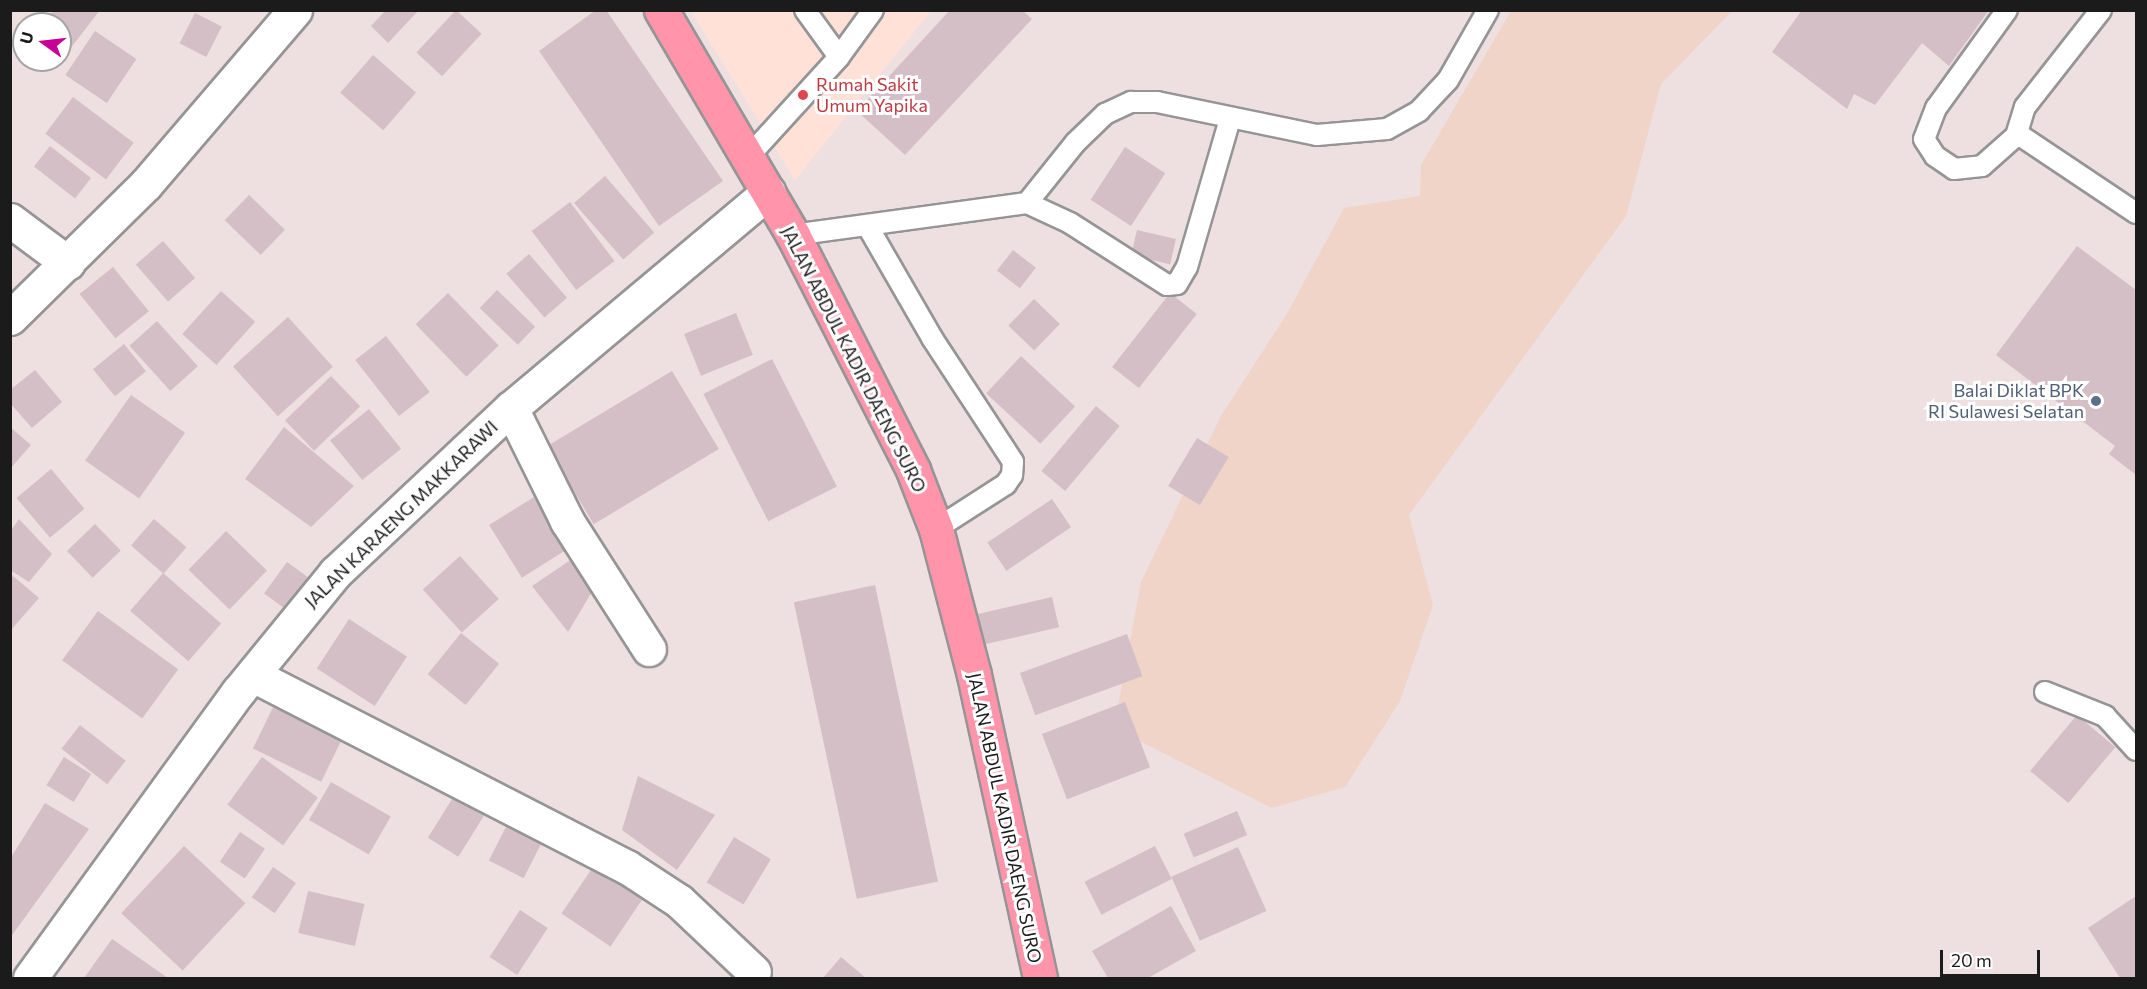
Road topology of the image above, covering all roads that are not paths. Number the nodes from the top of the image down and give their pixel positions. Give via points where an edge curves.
1 (295, 10) edge
2 (661, 10) edge
3 (805, 10) edge
4 (873, 10) edge
5 (1488, 10) edge
6 (2007, 10) edge
7 (2101, 10) edge
8 (839, 57) junction
9 (1230, 119) junction
10 (2016, 136) junction
11 (748, 157) junction
12 (768, 192) junction
13 (1028, 203) junction
14 (2136, 213) edge
15 (10, 219) edge
16 (868, 227) junction
17 (793, 235) junction
18 (68, 263) junction
19 (10, 318) edge
20 (511, 408) junction
21 (936, 529) junction
22 (648, 649) dead end
23 (253, 675) junction
24 (2044, 692) dead end
25 (2136, 750) edge
26 (754, 972) dead end
27 (30, 978) edge
28 (1040, 978) edge

1 - 18 street via 146,184
2 - 11 main road, JALAN ABDUL KADIR DAENG SURO
3 - 8 lane
4 - 8 lane
5 - 9 lane via 1448,80 1419,111 1387,129 1317,135
6 - 10 lane via 1936,108 1924,139 1935,156 1954,169 1982,166
7 - 10 lane via 2025,107
8 - 11 lane
9 - 13 lane via 1157,102 1131,102 1105,114 1075,142
9 - 13 lane via 1186,267 1177,284 1167,285 1070,223
10 - 14 lane via 2019,134
11 - 12 main road, JALAN ABDUL KADIR DAENG SURO
12 - 17 main road, JALAN ABDUL KADIR DAENG SURO
12 - 20 street, JALAN KARAENG MAKKARAWI
13 - 16 lane
15 - 18 street
16 - 17 lane
16 - 21 lane via 932,338 1013,462 1006,484
17 - 21 main road, JALAN ABDUL KADIR DAENG SURO via 913,470
18 - 19 street
20 - 22 street via 567,521
20 - 23 street, JALAN KARAENG MAKKARAWI via 335,573
21 - 28 main road, JALAN ABDUL KADIR DAENG SURO via 974,675
23 - 26 street via 627,867 679,901
23 - 27 street, JALAN KARAENG MAKKARAWI
24 - 25 lane via 2105,716

